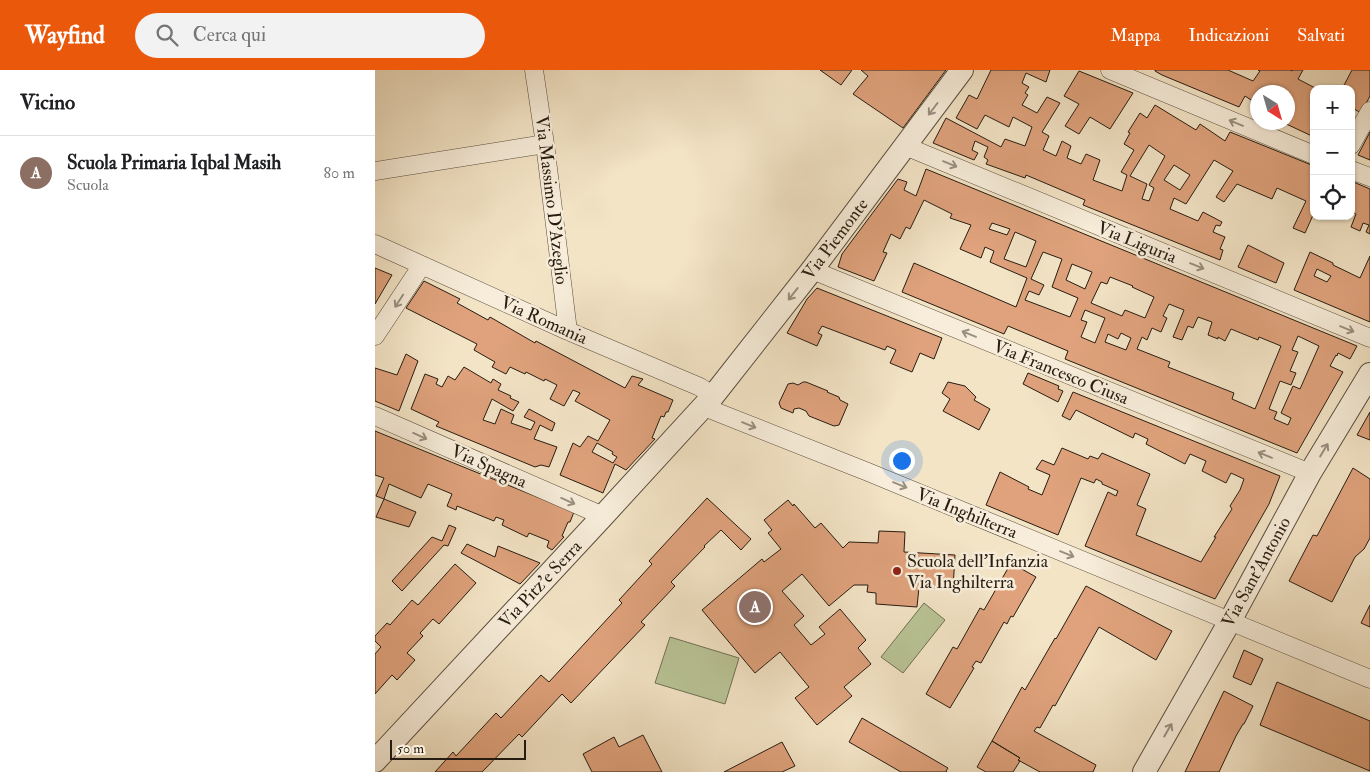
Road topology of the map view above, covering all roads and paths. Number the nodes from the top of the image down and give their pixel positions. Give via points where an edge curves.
1 (534, 70) edge
2 (962, 70) edge
3 (1110, 70) edge
4 (1370, 111) edge
5 (1355, 138) edge
6 (545, 144) junction
7 (905, 146) junction
8 (1310, 153) edge
9 (375, 171) edge
10 (1355, 171) edge
11 (1370, 177) edge
12 (375, 244) edge
13 (422, 265) junction
14 (812, 270) junction
15 (568, 331) junction
16 (375, 336) edge
17 (1370, 338) edge
18 (1370, 374) edge
19 (708, 401) junction
20 (375, 416) edge
21 (1311, 473) junction
22 (603, 516) junction
23 (1230, 621) junction
24 (1370, 679) edge
25 (375, 761) edge
26 (1144, 772) edge

1 - 6 street, Via Massimo D'Azeglio
2 -> 7 street, Via Piemonte
8 -> 3 street
4 - 5 street
6 - 9 street
6 - 15 street, Via Massimo D'Azeglio
7 - 14 street, Via Piemonte
7 -> 17 street, Via Liguria
10 - 11 street
12 - 13 street, Via Romania
13 - 15 street, Via Romania
13 -> 16 street
14 -> 19 street, Via Piemonte
21 -> 14 street, Via Francesco Ciusa
15 - 19 street, Via Romania via 700,387
21 -> 18 street, Via Sant'Antonio
19 - 22 street, Via Pitz'e Serra
19 -> 23 street, Via Inghilterra via 877,475
20 -> 22 street, Via Spagna
21 - 23 street, Via Sant'Antonio
22 - 25 street, Via Pitz'e Serra
23 - 24 street, Via Inghilterra
26 -> 23 street, Via Sant'Antonio

